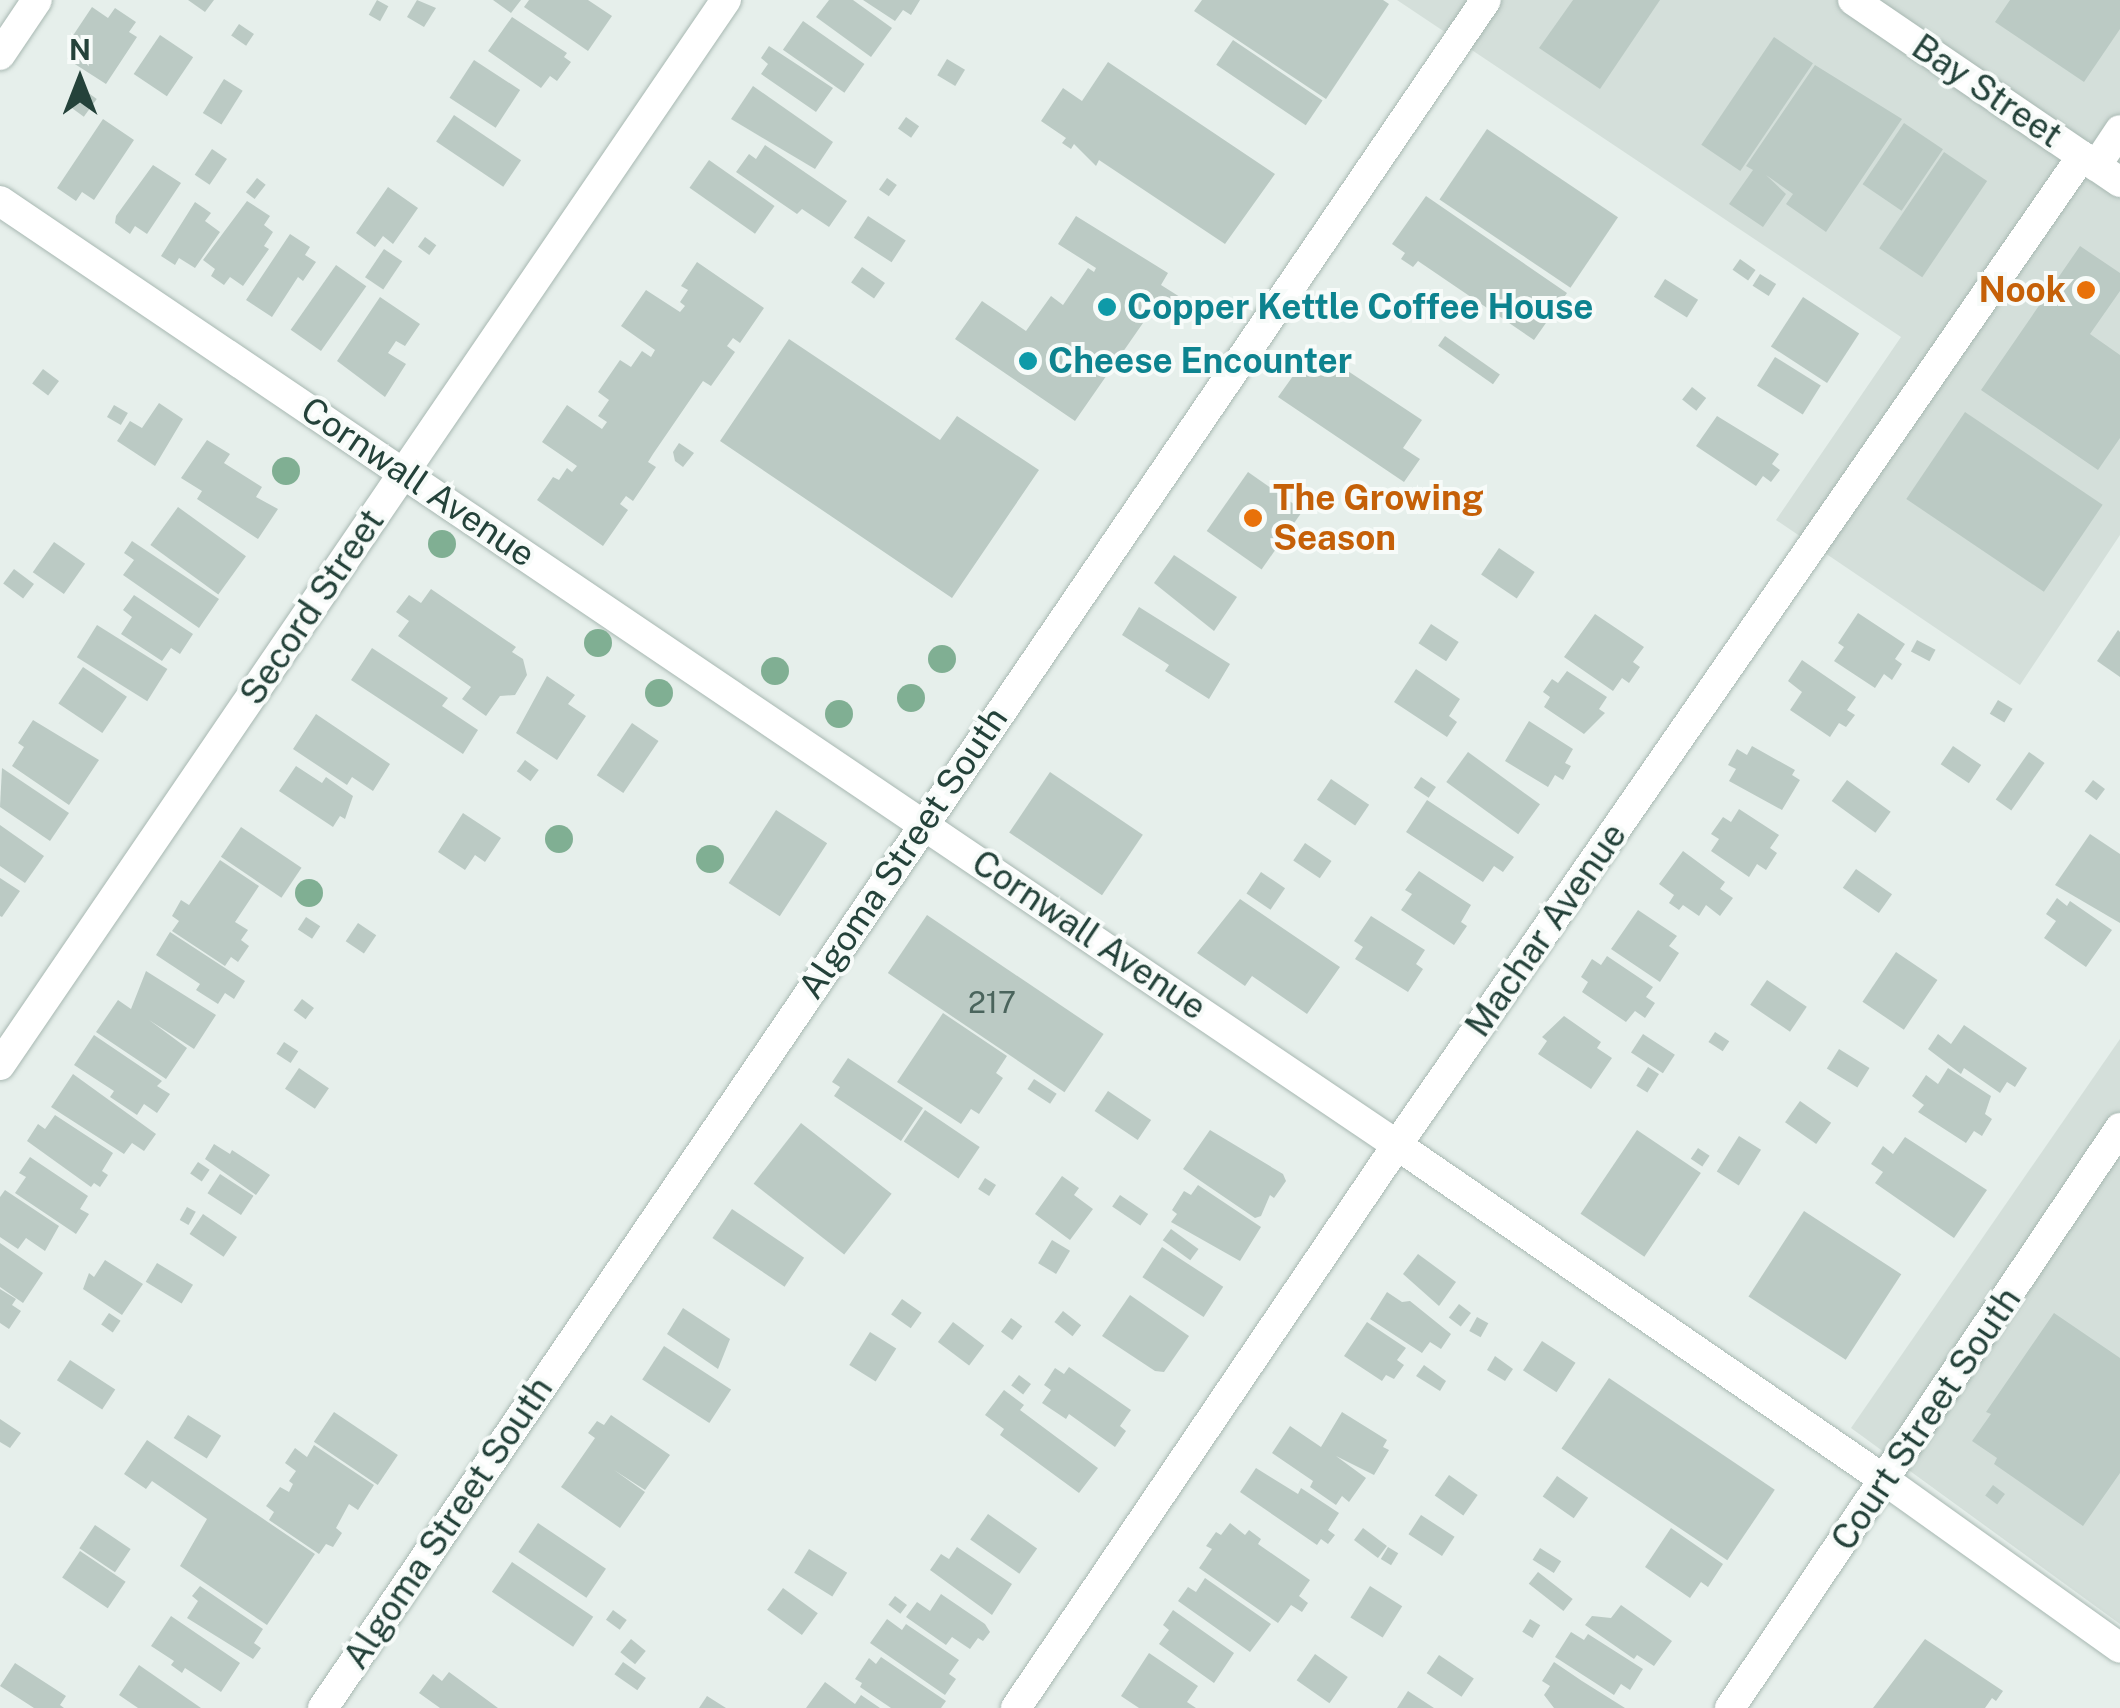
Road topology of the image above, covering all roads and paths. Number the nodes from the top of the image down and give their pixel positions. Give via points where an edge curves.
1 (37, 0) edge
2 (726, 0) edge
3 (1486, 0) edge
4 (1853, 0) edge
5 (0, 54) edge
6 (2120, 130) edge
7 (2099, 168) edge
8 (0, 201) edge
9 (404, 472) junction
10 (923, 822) junction
11 (0, 1065) edge
12 (2120, 1128) edge
13 (1397, 1145) junction
14 (1886, 1481) junction
15 (2120, 1648) edge
16 (323, 1708) edge
17 (1016, 1708) edge
18 (1730, 1708) edge

1 - 5 street
2 - 9 street, Secord Street
3 - 10 street, Algoma Street South
4 - 7 street, Bay Street
6 - 7 street, Machar Avenue
7 - 13 street, Machar Avenue
8 - 9 street, Cornwall Avenue
9 - 10 street, Cornwall Avenue
9 - 11 street, Secord Street
10 - 13 street, Cornwall Avenue
10 - 16 street, Algoma Street South
12 - 14 street, Court Street South
13 - 14 street, Cornwall Avenue
13 - 17 street, Machar Avenue
14 - 15 street, Cornwall Avenue
14 - 18 street, Court Street South

